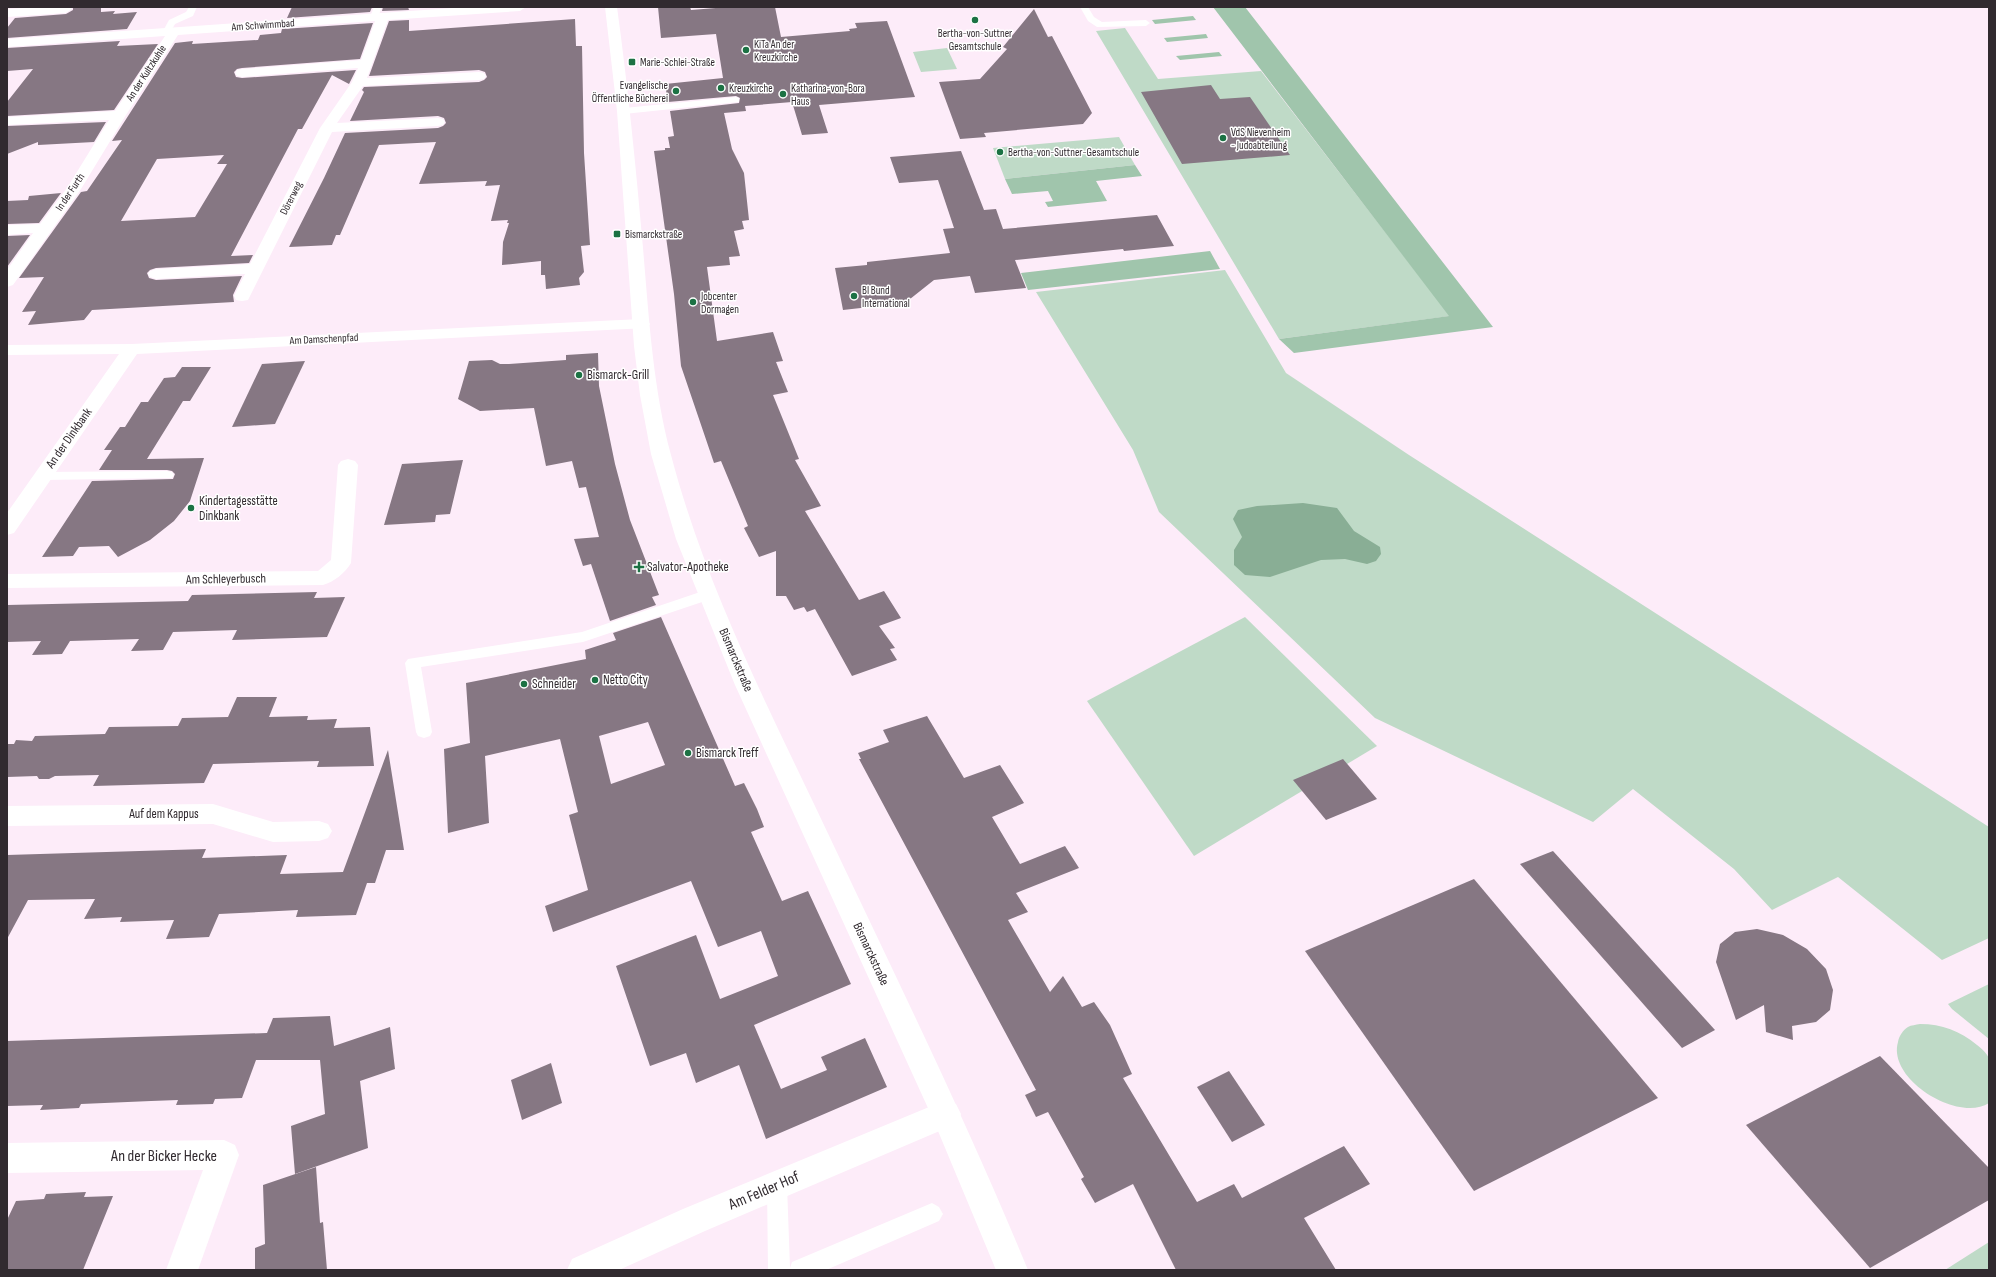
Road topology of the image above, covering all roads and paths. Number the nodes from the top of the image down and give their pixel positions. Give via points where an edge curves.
1 (193, 7) edge
2 (520, 7) edge
3 (611, 7) edge
4 (1084, 7) edge
5 (67, 8) edge
6 (7, 13) edge
7 (378, 14) edge
8 (1146, 23) dead end
9 (171, 31) junction
10 (42, 41) junction
11 (7, 43) edge
12 (366, 63) junction
13 (242, 73) dead end
14 (479, 76) dead end
15 (358, 82) junction
16 (736, 100) dead end
17 (7, 109) edge
18 (624, 111) junction
19 (119, 115) junction
20 (36, 119) junction
21 (7, 121) edge
22 (438, 122) dead end
23 (327, 128) junction
24 (93, 156) joint
25 (45, 228) junction
26 (7, 230) edge
27 (255, 268) junction
28 (156, 274) dead end
29 (7, 282) edge
30 (242, 296) dead end
31 (641, 324) junction
32 (132, 349) junction
33 (7, 350) edge
34 (348, 465) dead end
35 (167, 475) dead end
36 (43, 476) junction
37 (7, 528) edge
38 (7, 581) edge
39 (709, 594) junction
40 (424, 732) dead end
41 (7, 816) edge
42 (319, 831) dead end
43 (946, 1114) junction
44 (7, 1158) edge
45 (777, 1185) junction
46 (932, 1214) dead end
47 (182, 1270) edge
48 (583, 1270) edge
49 (779, 1270) edge
50 (800, 1270) edge
51 (1012, 1270) edge

1 - 9 lane via 190,14 172,22
2 - 7 street, Am Schwimmbad
3 - 18 street, Bismarckstraße
4 - 8 lane via 1091,19 1100,25
5 - 6 street
5 - 10 street
7 - 9 street, Am Schwimmbad
7 - 12 street, Dörerweg
9 - 10 street, Am Schwimmbad
9 - 19 street, An der Kultzkuhle
10 - 11 street, Am Schwimmbad
12 - 13 street
12 - 15 street, Dörerweg
14 - 15 street
15 - 23 street, Dörerweg
16 - 18 lane
17 - 20 street via 43,106
18 - 31 street, Bismarckstraße
19 - 20 street, An der Kultzkuhle
19 - 24 street, An der Kultzkuhle
20 - 21 street, An der Kultzkuhle
22 - 23 street
23 - 27 street, Dörerweg
24 - 25 street, In der Furth via 74,189
25 - 26 street
25 - 29 street, In der Furth
27 - 28 street
27 - 30 street, Dörerweg
31 - 32 street, Am Damschenpfad
31 - 39 street, Bismarckstraße via 649,395 661,454 686,539
32 - 33 street, Am Damschenpfad
32 - 36 street, An der Dinkbank
34 - 38 street, Am Schleyerbusch via 341,563 323,578
35 - 36 lane
36 - 37 street, An der Dinkbank
39 - 40 lane via 583,637 414,663
39 - 43 street, Bismarckstraße via 746,685
41 - 42 street, Auf dem Kappus via 213,814 273,832
43 - 45 street, Am Felder Hof
43 - 51 street, Bismarckstraße
44 - 47 street, An der Bicker Hecke via 224,1155
45 - 48 street, Am Felder Hof
45 - 49 lane
46 - 50 lane

